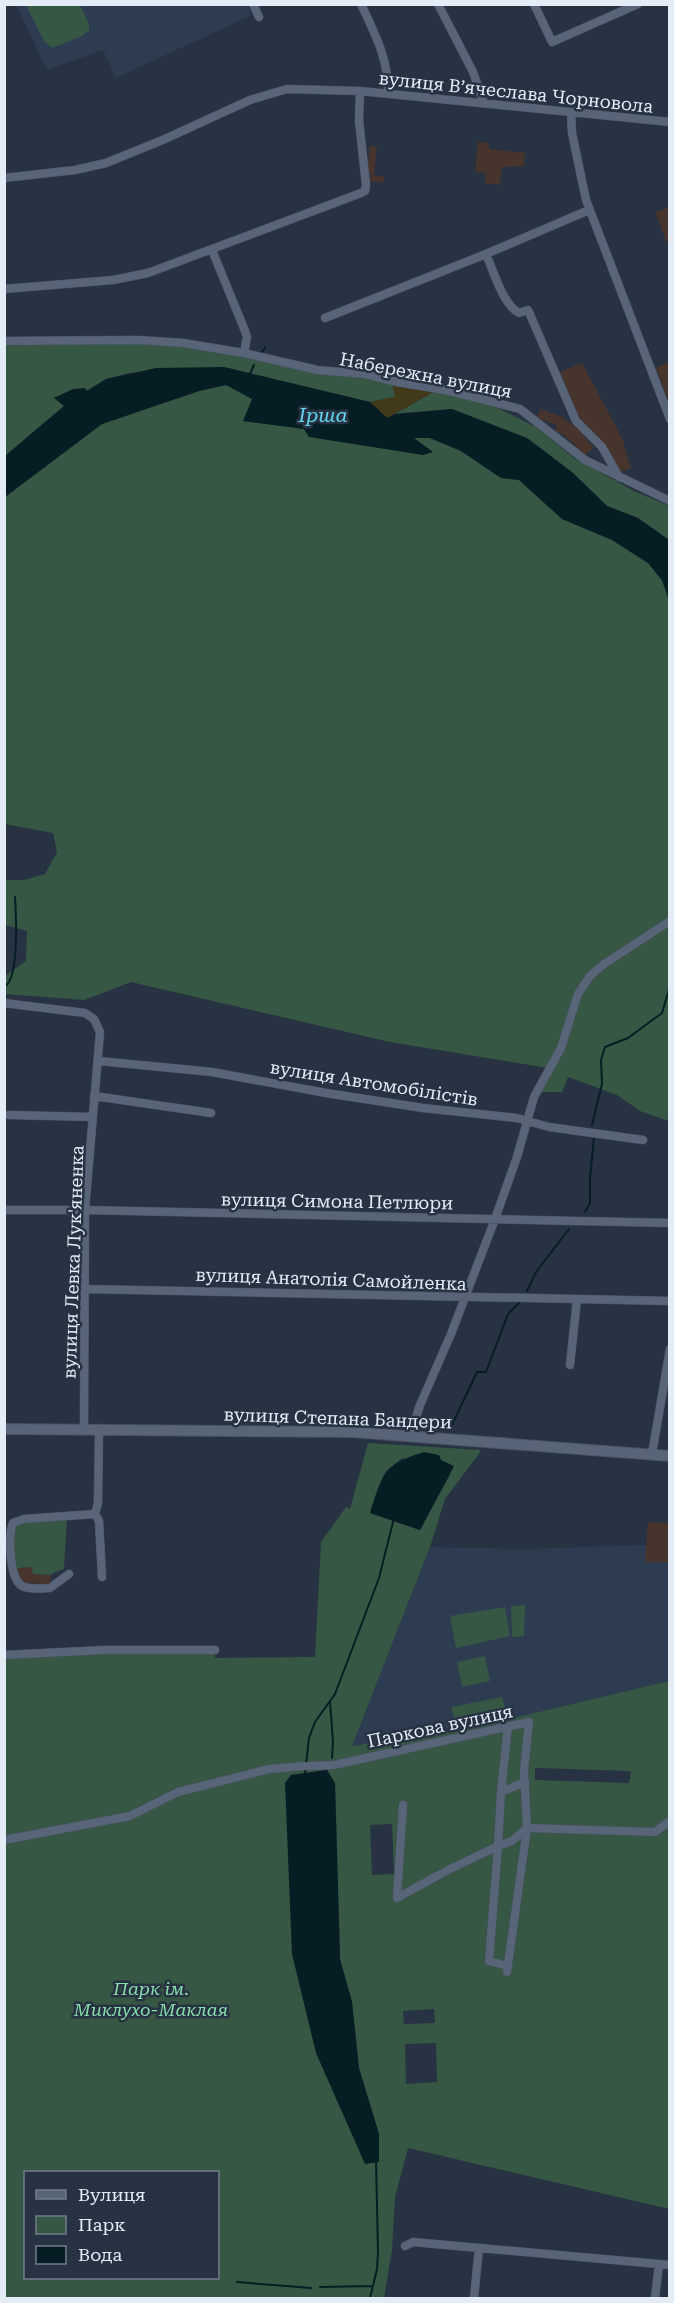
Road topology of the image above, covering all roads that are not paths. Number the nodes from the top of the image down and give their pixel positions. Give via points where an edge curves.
1 (253, 4) edge
2 (361, 4) edge
3 (438, 4) edge
4 (534, 4) edge
5 (638, 4) edge
6 (259, 17) dead end
7 (360, 91) junction
8 (388, 94) junction
9 (484, 103) junction
10 (571, 113) junction
11 (669, 122) edge
12 (4, 178) edge
13 (589, 210) junction
14 (212, 250) junction
15 (486, 254) junction
16 (4, 289) edge
17 (325, 318) dead end
18 (4, 341) edge
19 (244, 353) junction
20 (669, 419) edge
21 (619, 477) junction
22 (669, 501) edge
23 (669, 921) edge
24 (4, 1003) edge
25 (99, 1060) junction
26 (94, 1096) junction
27 (211, 1113) dead end
28 (9, 1115) dead end
29 (93, 1117) junction
30 (528, 1122) junction
31 (643, 1140) dead end
32 (4, 1210) edge
33 (85, 1210) junction
34 (495, 1219) junction
35 (669, 1223) edge
36 (84, 1289) junction
37 (464, 1297) junction
38 (577, 1299) junction
39 (669, 1301) edge
40 (669, 1349) edge
41 (570, 1365) dead end
42 (4, 1429) edge
43 (84, 1429) junction
44 (99, 1429) junction
45 (410, 1436) junction
46 (652, 1454) junction
47 (669, 1456) edge
48 (95, 1514) junction
49 (69, 1574) dead end
50 (102, 1577) dead end
51 (215, 1650) dead end
52 (4, 1655) edge
53 (508, 1726) junction
54 (525, 1782) junction
55 (501, 1792) junction
56 (403, 1805) dead end
57 (669, 1821) edge
58 (527, 1828) junction
59 (4, 1840) edge
60 (498, 1846) junction
61 (405, 2246) dead end
62 (479, 2248) junction
63 (659, 2264) junction
64 (669, 2265) edge
65 (474, 2298) edge
66 (655, 2298) edge

1 - 6 street
2 - 8 street via 386,63
3 - 9 street via 473,72
4 - 5 street via 552,42
7 - 8 street, вулиця Вʼячеслава Чорновола
7 - 12 street, вулиця Вʼячеслава Чорновола via 273,92 106,163
7 - 14 street, вулиця Вʼячеслава Чорновола via 365,191
8 - 9 street, вулиця Вʼячеслава Чорновола
9 - 10 street, вулиця Вʼячеслава Чорновола
10 - 11 street, вулиця Вʼячеслава Чорновола
10 - 13 street
13 - 15 street
13 - 20 street
14 - 16 street via 131,277
14 - 19 street via 247,337
15 - 17 street
15 - 21 street via 513,310 528,310 576,421 602,447
18 - 19 street, Набережна вулиця via 138,340
19 - 21 street, Набережна вулиця via 317,370 365,374 445,390 520,409 585,460
21 - 22 street, Набережна вулиця
23 - 30 street via 585,982 573,1004 561,1048 534,1097
24 - 25 street, вулиця Левка Лук'яненка via 85,1013 94,1019 100,1032
25 - 26 street, вулиця Левка Лук'яненка
25 - 30 street, вулиця Автомобілістів via 212,1072
26 - 27 street
26 - 29 street, вулиця Левка Лук'яненка
28 - 29 street
29 - 33 street, вулиця Левка Лук'яненка
30 - 31 street, вулиця Автомобілістів
30 - 34 street
32 - 33 street, вулиця Симона Петлюри
33 - 34 street, вулиця Симона Петлюри
33 - 36 street, вулиця Левка Лук'яненка
34 - 35 street, вулиця Симона Петлюри
34 - 37 street
36 - 37 street, вулиця Анатолія Самойленка
36 - 43 street, вулиця Левка Лук'яненка
37 - 38 street, вулиця Анатолія Самойленка
37 - 45 street
38 - 39 street, вулиця Анатолія Самойленка
38 - 41 street
40 - 46 street
42 - 43 street, вулиця Степана Бандери
43 - 44 street, вулиця Степана Бандери
44 - 45 street, вулиця Степана Бандери via 332,1431
44 - 48 street
45 - 46 street, вулиця Степана Бандери
46 - 47 street, вулиця Степана Бандери
48 - 49 street via 24,1519 12,1525 14,1577 23,1587 50,1588
48 - 50 street via 99,1521
51 - 52 street
53 - 54 street, Паркова вулиця via 530,1722
53 - 55 street
53 - 59 street, Паркова вулиця via 334,1765 269,1769 178,1792 130,1816
54 - 55 street
54 - 58 street
55 - 60 street
56 - 60 street via 397,1898
57 - 58 street via 655,1832
58 - 60 street via 512,1841
58 - 60 street via 508,1969 489,1961
61 - 62 street via 413,2242
62 - 63 street
62 - 65 street
63 - 64 street
63 - 66 street

